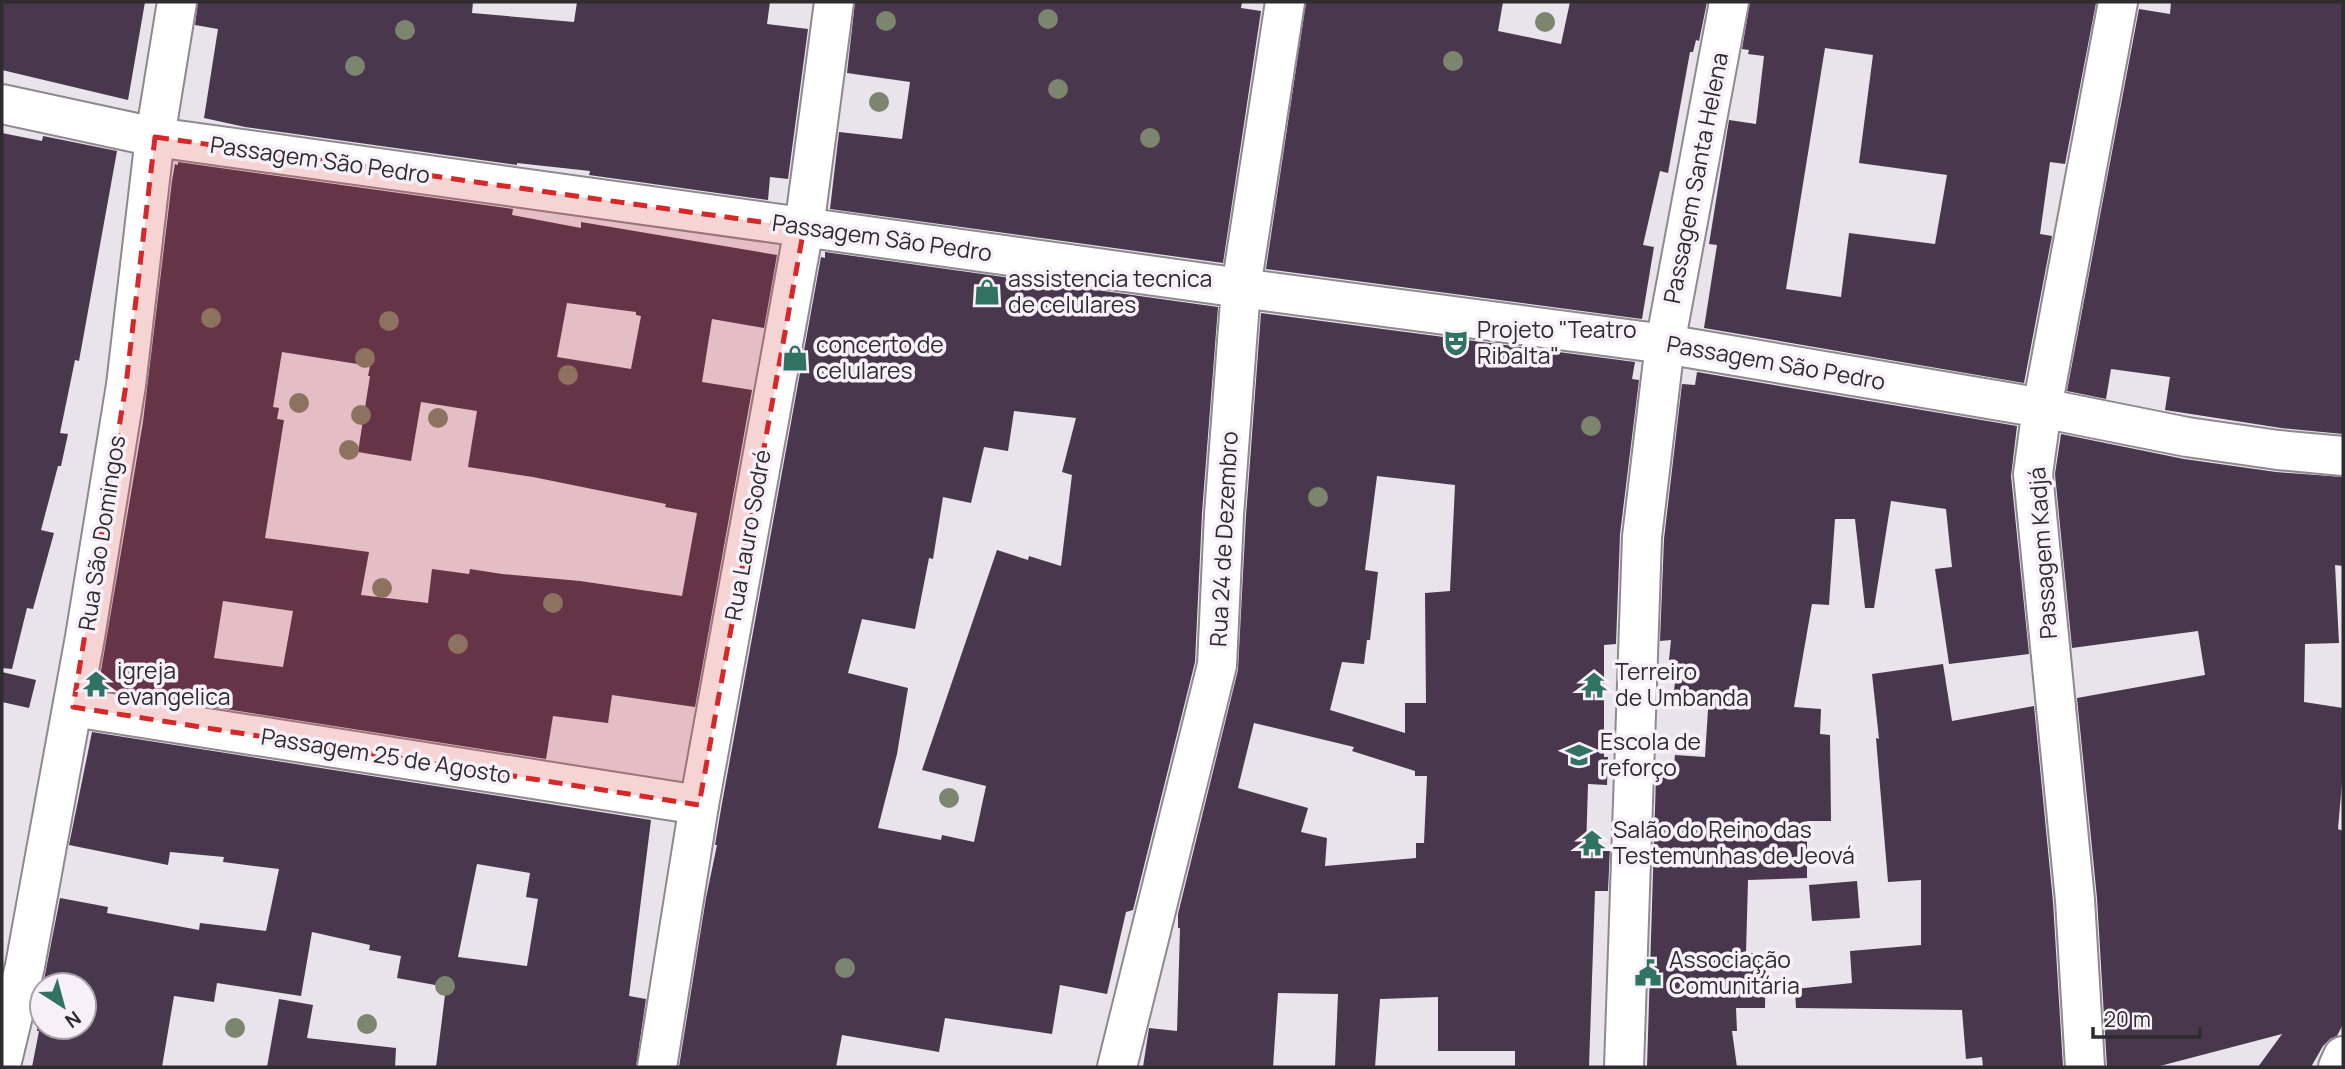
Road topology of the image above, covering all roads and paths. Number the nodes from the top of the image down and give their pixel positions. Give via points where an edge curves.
1 (177, 2) edge
2 (834, 2) edge
3 (1285, 2) edge
4 (1729, 2) edge
5 (2118, 2) edge
6 (2, 104) edge
7 (155, 137) junction
8 (804, 228) junction
9 (1241, 288) junction
10 (1665, 344) junction
11 (2042, 408) junction
12 (2343, 457) edge
13 (73, 708) junction
14 (699, 805) junction
15 (14, 963) edge
16 (2343, 1056) edge
17 (2, 1061) edge
18 (657, 1067) edge
19 (1117, 1067) edge
20 (1624, 1067) edge
21 (2084, 1067) edge
22 (2337, 1067) edge

1 - 7 street, Rua São Domingos
2 - 8 street, Rua Lauro Sodré
3 - 9 street, Rua 24 de Dezembro
4 - 10 street, Passagem Santa Helena
5 - 11 street, Passagem Kadjá
6 - 7 street, Passagem São Pedro
7 - 8 street, Passagem São Pedro
7 - 13 street, Rua São Domingos via 126,385
8 - 9 street, Passagem São Pedro
8 - 14 street, Rua Lauro Sodré
9 - 10 street, Passagem São Pedro
9 - 19 street, Rua 24 de Dezembro via 1217,665
10 - 11 street, Passagem São Pedro
10 - 20 street, Passagem Santa Helena via 1642,537
11 - 12 street, Passagem São Pedro via 2187,437
11 - 21 street, Passagem Kadjá via 2033,474 2075,900
13 - 14 street, Passagem 25 de Agosto
13 - 15 street, Rua São Domingos
14 - 18 street, Rua Lauro Sodré
15 - 17 street, Rua São Domingos
16 - 22 street

